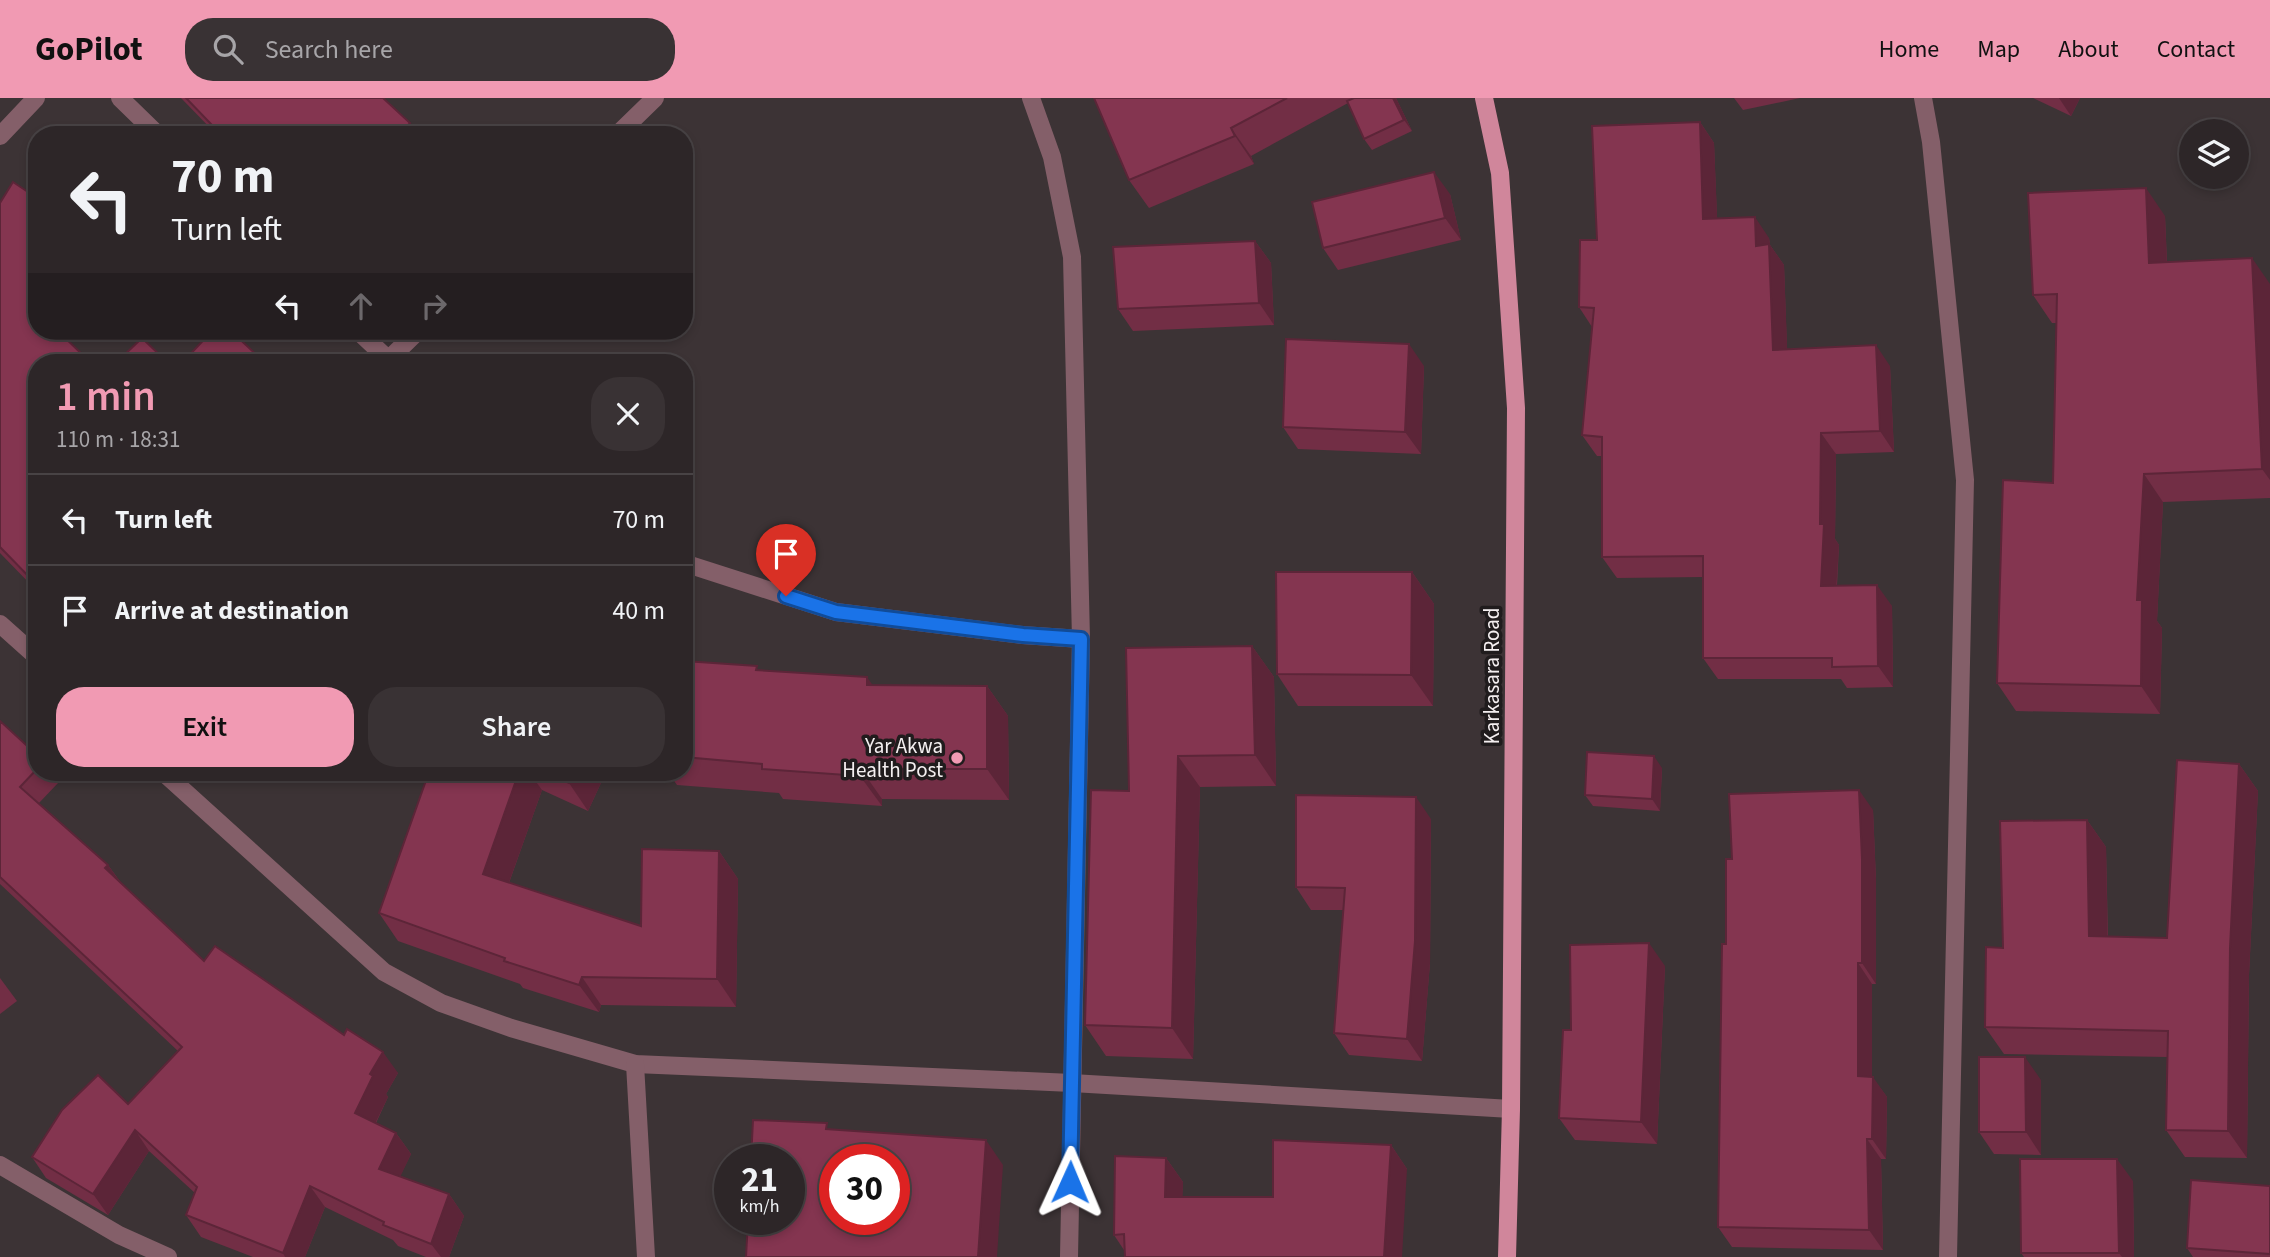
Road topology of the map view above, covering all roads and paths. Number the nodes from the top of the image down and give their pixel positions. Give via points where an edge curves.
1 (36, 98) edge
2 (120, 98) edge
3 (655, 98) edge
4 (1031, 98) edge
5 (1484, 98) edge
6 (1923, 98) edge
7 (149, 126) edge
8 (626, 126) edge
9 (0, 136) edge
10 (368, 340) edge
11 (410, 340) edge
12 (383, 354) edge
13 (397, 354) edge
14 (693, 566) edge
15 (0, 624) edge
16 (1081, 639) junction
17 (28, 649) edge
18 (173, 781) edge
19 (635, 1064) junction
20 (1072, 1083) junction
21 (1511, 1109) junction
22 (0, 1165) edge
23 (168, 1257) edge
24 (646, 1257) edge
25 (1069, 1257) edge
26 (1507, 1257) edge
27 (1948, 1257) edge

1 - 9 street
2 - 7 street
3 - 8 street
4 - 16 street via 1052,157 1072,257
5 - 21 main road, Karkasara Road via 1500,173 1517,408
6 - 27 street via 1965,480
10 - 12 street
11 - 13 street
14 - 16 street via 836,612
15 - 17 street
16 - 20 street
18 - 19 street via 384,972 441,1003
19 - 20 street
19 - 24 street
20 - 21 street
20 - 25 street
21 - 26 main road, Karkasara Road
22 - 23 street via 120,1235

